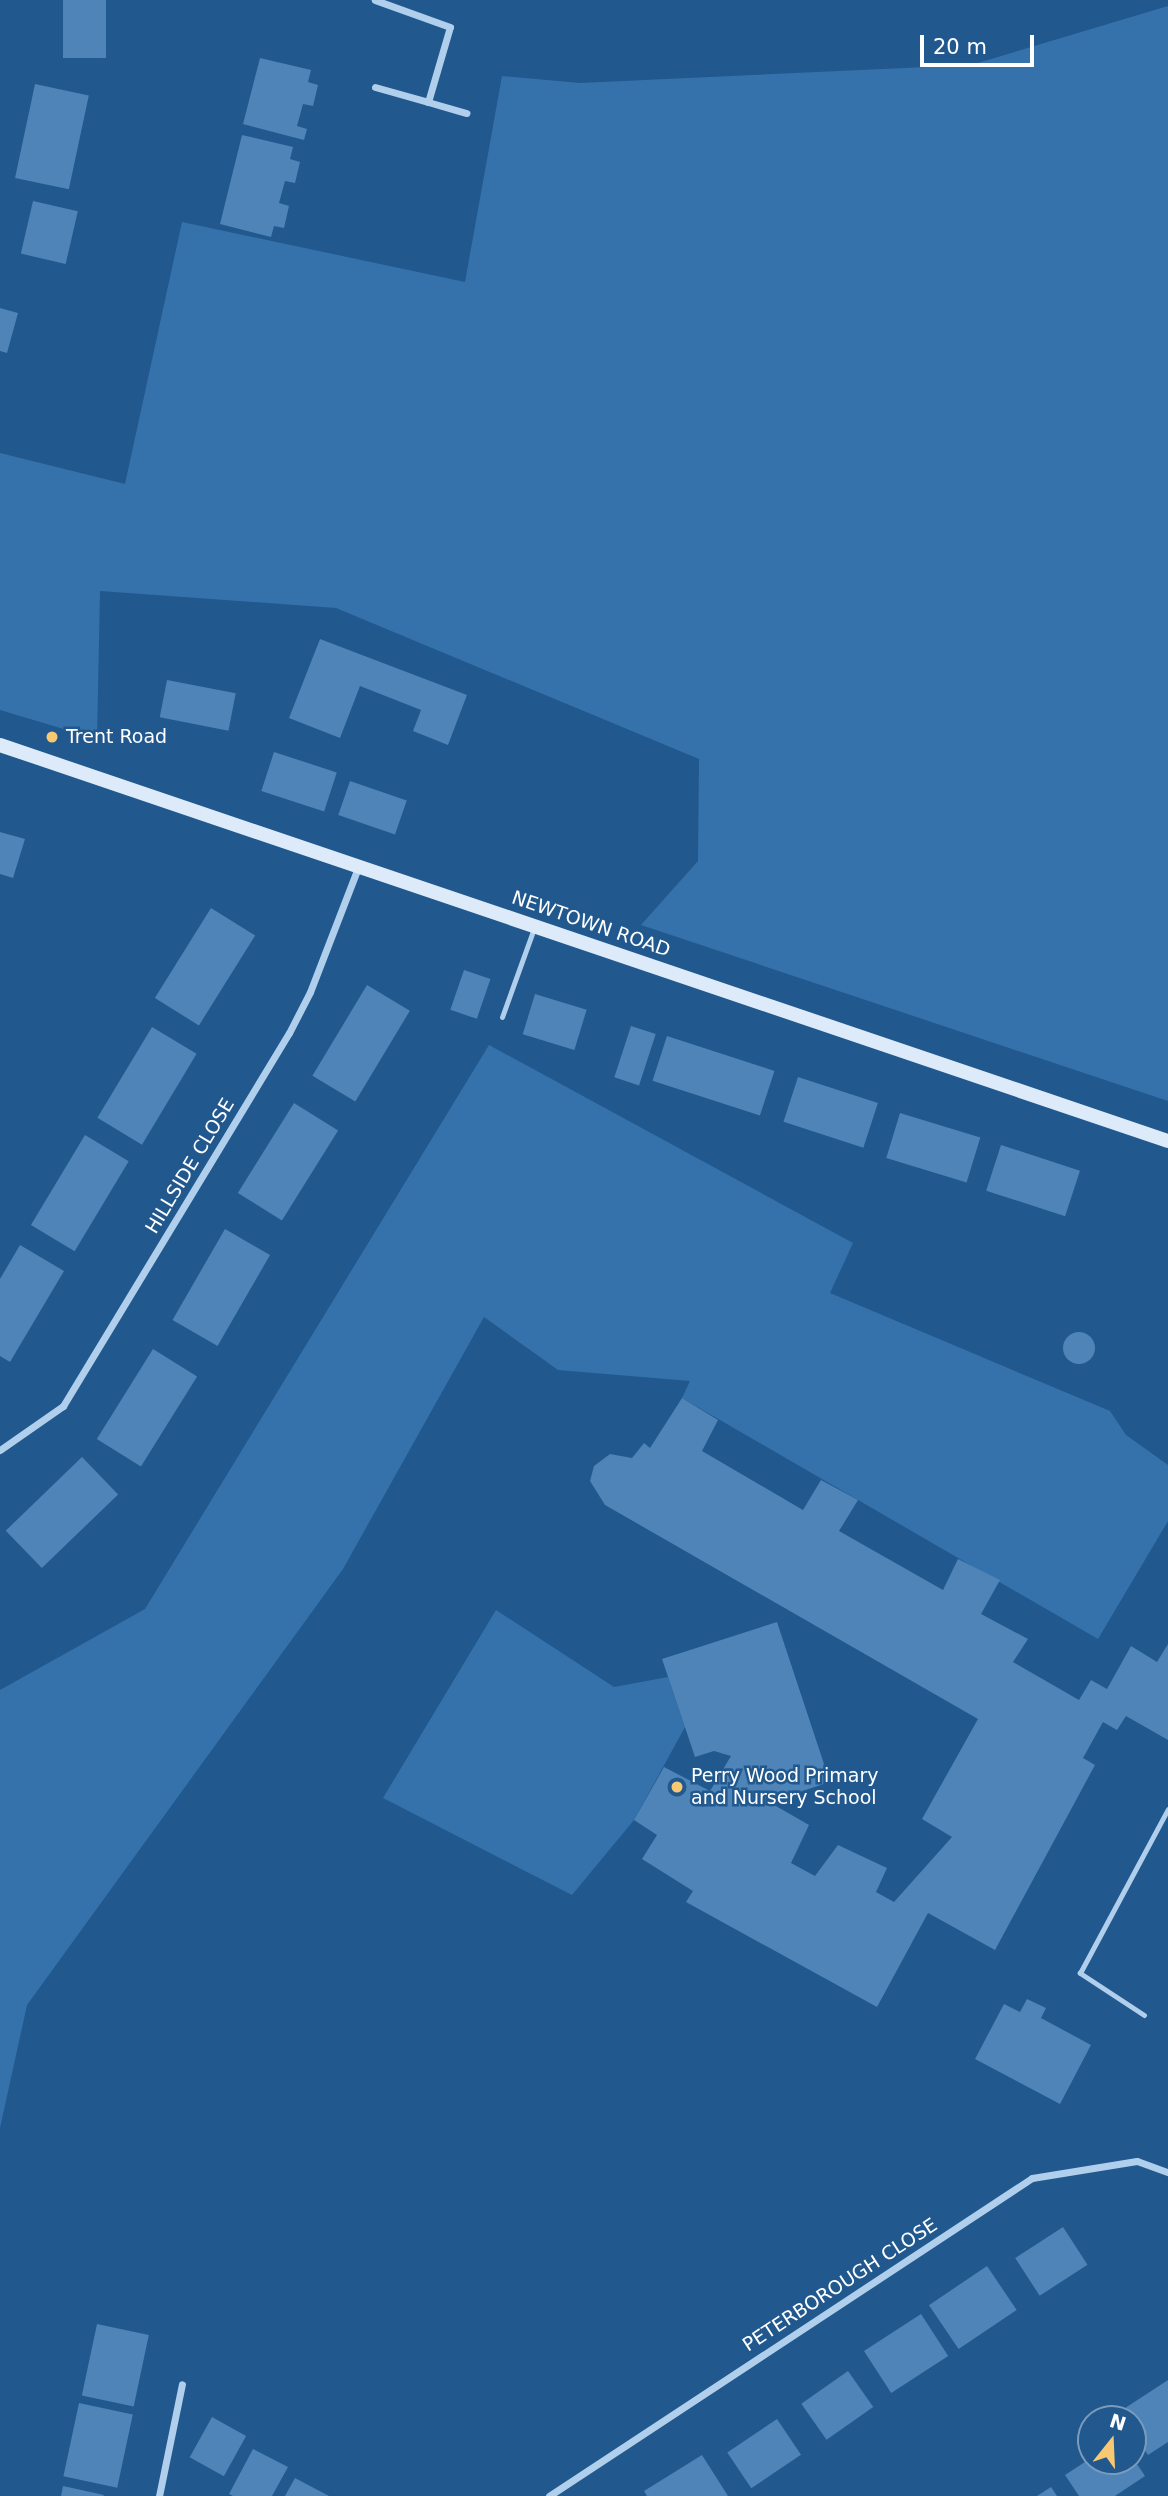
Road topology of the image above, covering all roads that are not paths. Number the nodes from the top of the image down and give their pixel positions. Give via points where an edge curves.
1 (375, 0) edge
2 (375, 87) dead end
3 (428, 102) junction
4 (466, 113) dead end
5 (0, 745) edge
6 (359, 865) junction
7 (535, 925) junction
8 (502, 1017) dead end
9 (1168, 1141) edge
10 (0, 1450) edge
11 (1168, 1809) edge
12 (1144, 2015) dead end
13 (1168, 2172) edge
14 (183, 2384) dead end
15 (159, 2496) edge
16 (549, 2496) edge

1 - 3 street via 450,27
2 - 3 street
3 - 4 street
5 - 6 main road, NEWTOWN ROAD
6 - 7 main road, NEWTOWN ROAD
6 - 10 street, HILLSIDE CLOSE via 310,992 289,1033 63,1406
7 - 8 lane
7 - 9 main road, NEWTOWN ROAD
11 - 12 lane via 1080,1973
13 - 16 street, PETERBOROUGH CLOSE via 1138,2161 1032,2178
14 - 15 street

